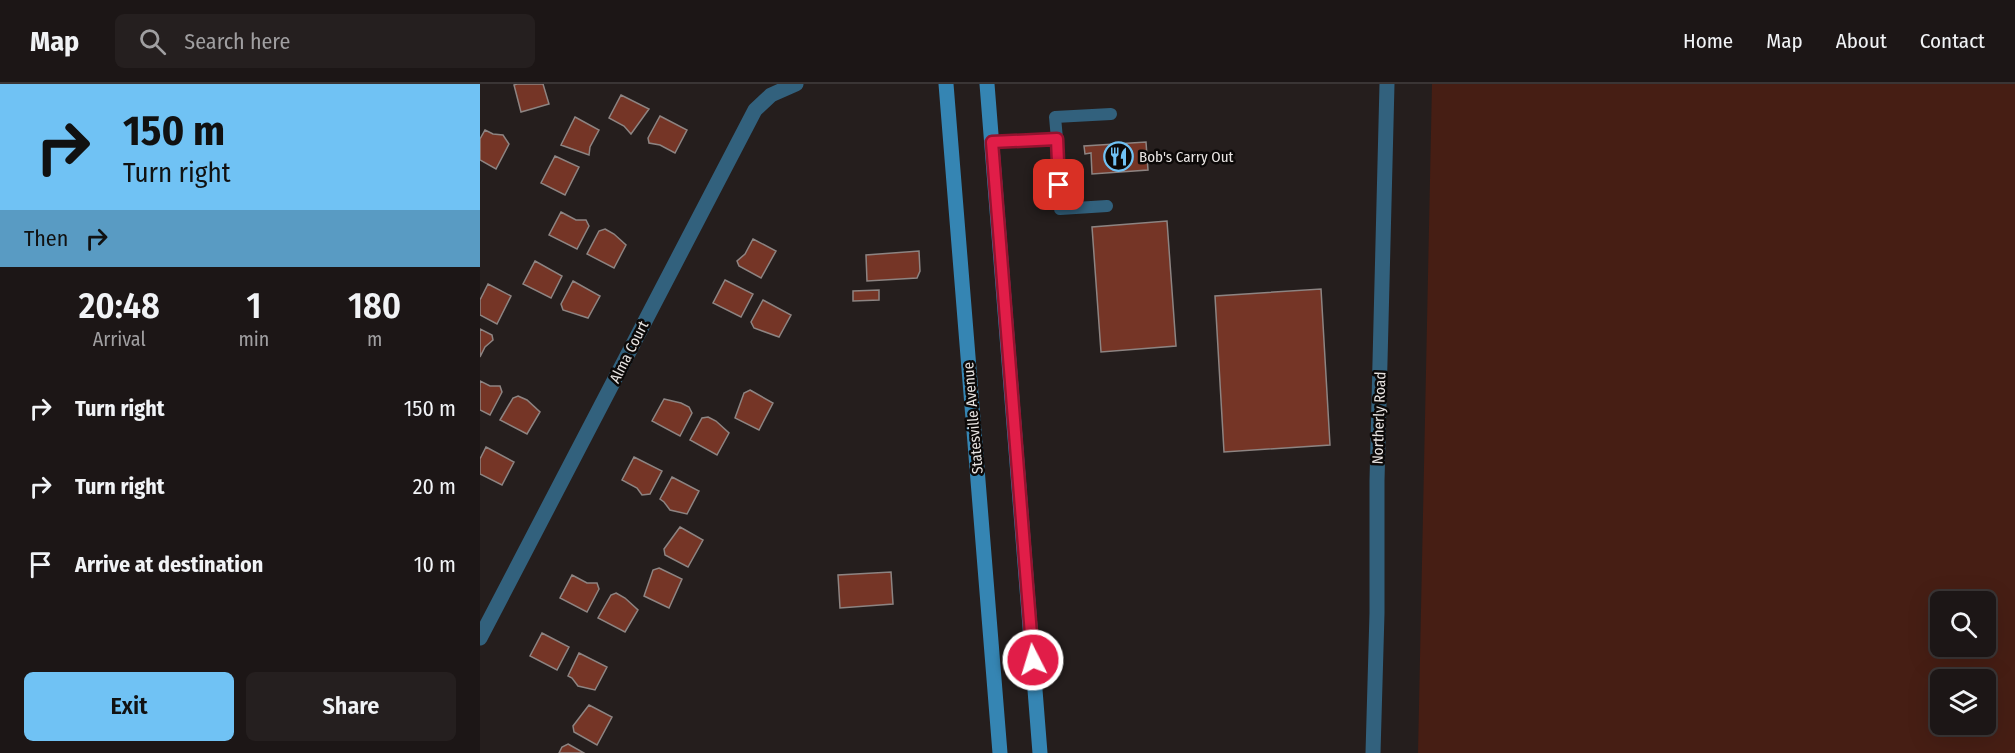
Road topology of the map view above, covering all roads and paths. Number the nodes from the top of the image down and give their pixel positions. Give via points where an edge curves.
1 (796, 84) edge
2 (946, 84) edge
3 (987, 84) edge
4 (1387, 84) edge
5 (1111, 114) dead end
6 (1057, 139) junction
7 (992, 142) junction
8 (1107, 206) dead end
9 (480, 638) edge
10 (1000, 753) edge
11 (1041, 753) edge
12 (1373, 753) edge

1 - 9 street, Alma Court via 771,95 755,110
2 - 10 main road, Statesville Avenue
3 - 7 main road
4 - 12 street, Northerly Road
5 - 6 lane via 1055,117
6 - 7 lane
6 - 8 lane via 1060,209
7 - 11 main road

